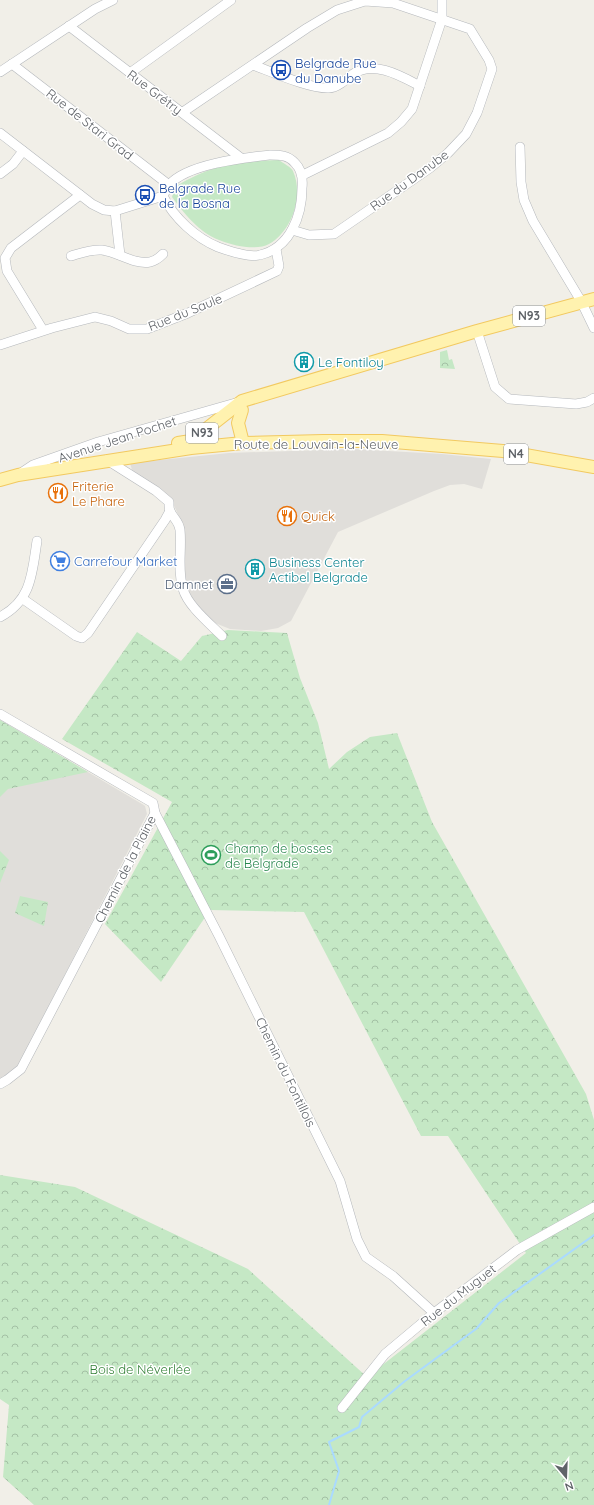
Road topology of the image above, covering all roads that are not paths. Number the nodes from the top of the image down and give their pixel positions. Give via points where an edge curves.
1 (113, 0) edge
2 (231, 0) edge
3 (442, 0) edge
4 (442, 19) junction
5 (69, 26) junction
6 (12, 64) junction
7 (253, 65) junction
8 (0, 72) edge
9 (130, 73) junction
10 (420, 86) junction
11 (183, 112) junction
12 (0, 133) edge
13 (520, 147) dead end
14 (23, 151) junction
15 (241, 158) junction
16 (0, 174) edge
17 (303, 175) junction
18 (169, 185) junction
19 (80, 195) junction
20 (163, 196) junction
21 (115, 211) junction
22 (292, 230) junction
23 (276, 249) junction
24 (120, 254) junction
25 (163, 254) dead end
26 (71, 256) dead end
27 (594, 299) edge
28 (581, 302) junction
29 (594, 328) edge
30 (43, 330) junction
31 (477, 331) junction
32 (0, 345) edge
33 (594, 398) edge
34 (242, 405) junction
35 (243, 442) junction
36 (191, 448) junction
37 (158, 453) junction
38 (107, 460) junction
39 (594, 467) edge
40 (18, 475) junction
41 (0, 480) edge
42 (170, 511) junction
43 (37, 541) dead end
44 (23, 599) junction
45 (0, 617) edge
46 (222, 636) dead end
47 (0, 714) edge
48 (155, 813) junction
49 (0, 1084) edge
50 (594, 1207) edge
51 (434, 1313) junction
52 (342, 1408) dead end

1 - 5 street
2 - 9 street
3 - 4 street
4 - 7 street, Rue du Danube via 393,3 365,1 337,10
4 - 10 street
4 - 22 street, Rue du Danube via 470,29 492,69 477,113 466,134 430,168 334,234 309,235
5 - 6 street
5 - 9 street, Rue Grétry
6 - 8 street
6 - 18 street, Rue de Stari Grad
7 - 10 street via 316,88 331,88 360,70 374,68
7 - 11 street, Rue du Danube
9 - 11 street, Rue Grétry
10 - 17 street via 412,109 388,133
11 - 15 street, Rue Grétry
12 - 14 street
13 - 28 street via 524,200 533,221
14 - 16 street via 13,164
14 - 19 street
15 - 17 street via 270,154 286,156 296,163
15 - 18 street via 200,167
17 - 22 street via 302,198 297,222
18 - 20 street
19 - 21 street via 104,210
19 - 30 street via 11,248 5,258 7,271
20 - 21 street
20 - 23 street via 188,228 209,243 232,252 259,256
21 - 24 street
22 - 23 street
23 - 30 street, Rue du Saule via 279,266 277,272 188,313 146,329 129,330 95,317
24 - 25 street via 139,262 151,262
24 - 26 street via 90,250
27 - 28 main road, N93
28 - 29 street
28 - 31 main road, Avenue Jean Pochet / N93
30 - 32 street, Rue du Saule
31 - 33 street via 495,386 509,399 576,404
31 - 34 main road, Avenue Jean Pochet / N93
31 - 34 main road, N93 via 257,404
34 - 35 main road via 238,423
34 - 36 main road
34 - 37 main road, N93 via 191,441 166,446
34 - 40 street, Avenue Jean Pochet via 98,442 34,465
35 - 36 main road, Route de Louvain-la-Neuve / N4
35 - 39 main road, Route de Louvain-la-Neuve / N4 via 382,441 503,452
36 - 37 main road, Route de Louvain-la-Neuve / N4
37 - 38 main road, N4
38 - 40 main road, N4
38 - 42 street via 156,491 169,502
40 - 41 main road, Avenue Jean Pochet / N4
42 - 44 street via 88,633 82,638
42 - 46 street via 180,528 183,589 202,616
43 - 44 street via 30,582
44 - 45 street
47 - 48 street, Chemin de la Plaine via 153,802
48 - 49 street, Chemin de la Plaine via 21,1068
48 - 51 street, Chemin du Fontillois via 340,1181 366,1257
50 - 51 street, Rue du Muguet via 517,1250
51 - 52 street, Rue du Muguet via 385,1354

